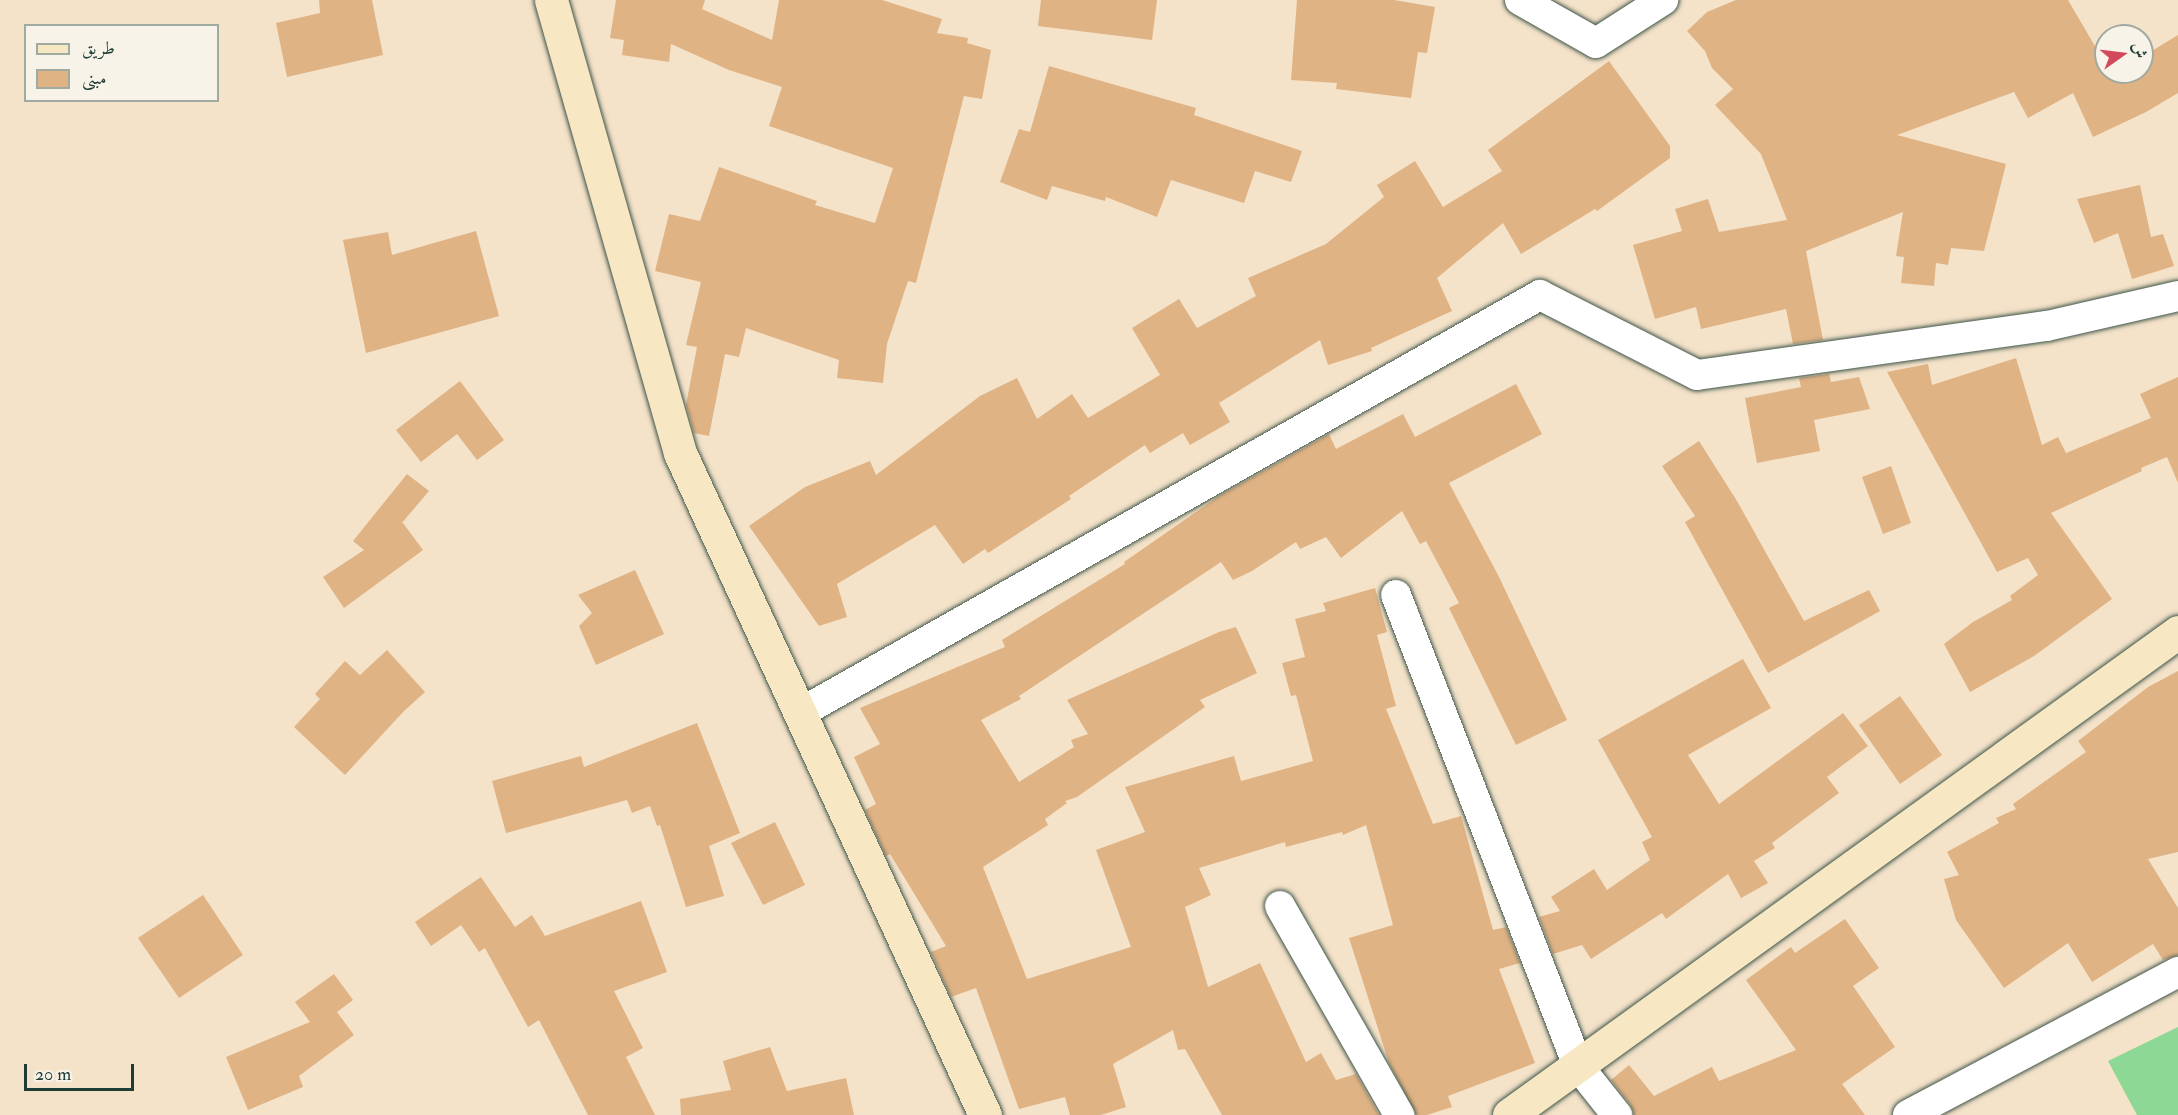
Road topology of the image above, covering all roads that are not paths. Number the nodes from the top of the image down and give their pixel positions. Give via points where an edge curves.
1 (551, 0) edge
2 (1520, 0) edge
3 (1662, 0) edge
4 (2178, 296) edge
5 (1396, 595) dead end
6 (2178, 632) edge
7 (800, 713) junction
8 (1280, 906) dead end
9 (2178, 972) edge
10 (1578, 1066) junction
11 (985, 1115) edge
12 (1399, 1115) edge
13 (1509, 1115) edge
14 (1617, 1115) edge
15 (1908, 1115) edge

1 - 7 street via 680,453
2 - 3 street via 1596,43
4 - 7 street via 2047,326 1697,375 1540,296
5 - 10 street
6 - 10 street
7 - 11 street
8 - 12 street
9 - 15 street
10 - 13 street
10 - 14 street

